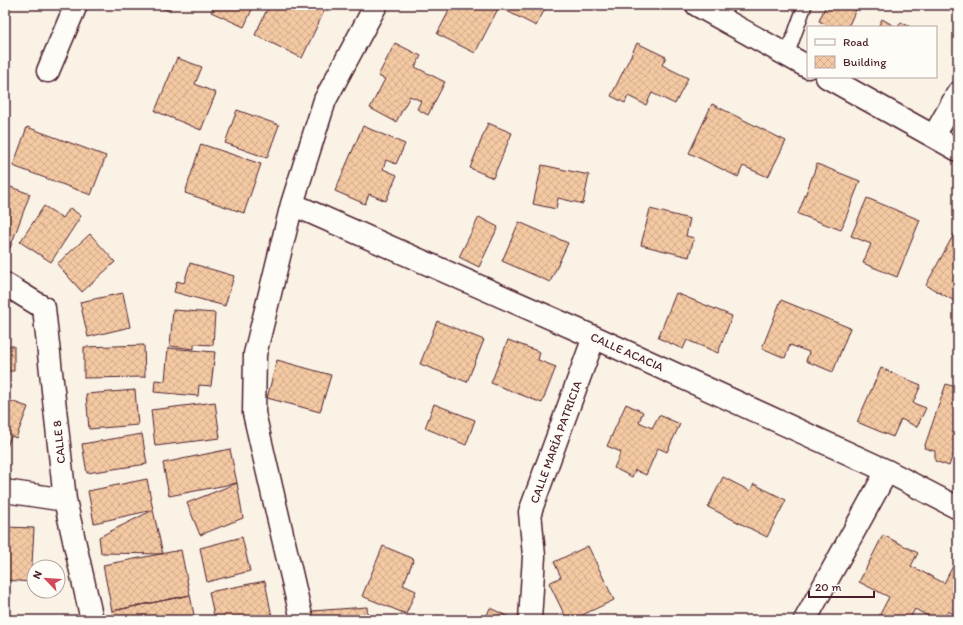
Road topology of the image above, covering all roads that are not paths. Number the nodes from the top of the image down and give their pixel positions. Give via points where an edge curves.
1 (76, 5) edge
2 (376, 5) edge
3 (697, 5) edge
4 (806, 5) edge
5 (787, 55) junction
6 (807, 66) edge
7 (48, 71) dead end
8 (829, 78) edge
9 (958, 93) edge
10 (934, 136) junction
11 (958, 150) edge
12 (292, 204) junction
13 (5, 284) edge
14 (594, 337) junction
15 (887, 471) junction
16 (5, 491) edge
17 (65, 500) junction
18 (958, 508) edge
19 (92, 620) edge
20 (302, 620) edge
21 (530, 620) edge
22 (805, 620) edge

1 - 7 street
2 - 12 street via 325,100
3 - 5 street
4 - 5 lane
5 - 6 street
8 - 10 street
9 - 10 street
10 - 11 street
12 - 14 street, CALLE ACACIA
12 - 20 street via 255,354 254,413
13 - 17 street, CALLE 8 via 44,308
14 - 15 street, CALLE ACACIA
14 - 21 street, CALLE MARÍA PATRICIA via 530,512 534,556
15 - 18 street, CALLE ACACIA
15 - 22 street
16 - 17 street
17 - 19 street, CALLE 8

